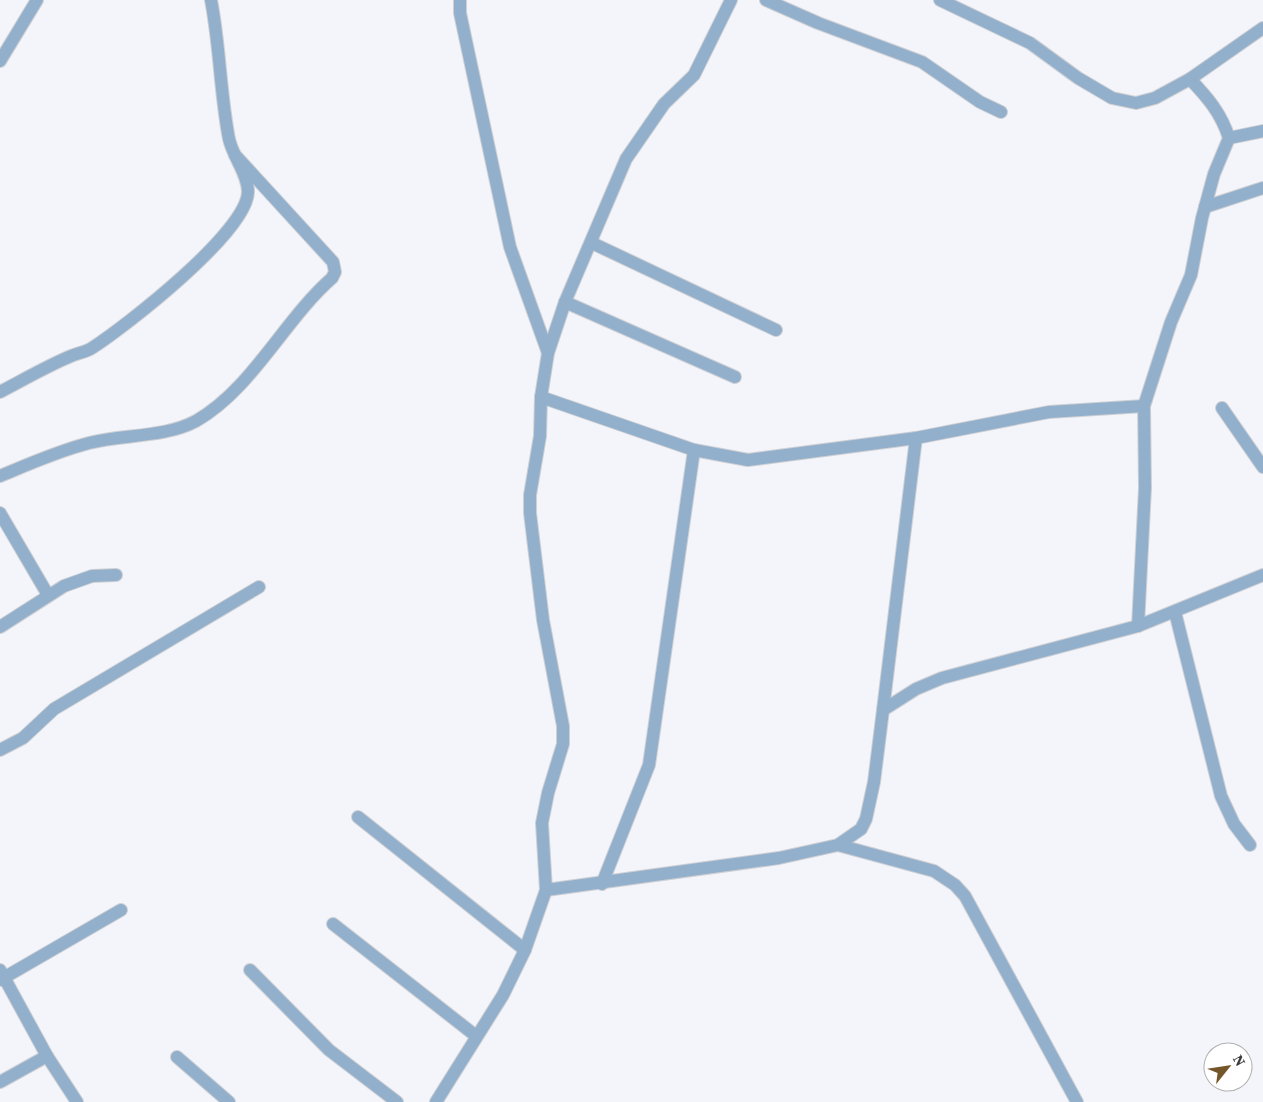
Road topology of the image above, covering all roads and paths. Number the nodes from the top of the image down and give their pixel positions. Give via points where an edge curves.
1 (37, 0) edge
2 (211, 0) edge
3 (460, 0) edge
4 (731, 0) edge
5 (766, 0) edge
6 (940, 0) edge
7 (1263, 28) edge
8 (0, 61) edge
9 (1190, 79) junction
10 (1001, 112) dead end
11 (1263, 131) edge
12 (1229, 138) junction
13 (235, 155) junction
14 (1263, 188) edge
15 (1205, 207) junction
16 (592, 242) junction
17 (565, 302) junction
18 (776, 330) dead end
19 (548, 353) junction
20 (734, 377) dead end
21 (0, 392) edge
22 (541, 397) junction
23 (1144, 406) junction
24 (1222, 408) dead end
25 (916, 438) junction
26 (694, 450) junction
27 (1263, 467) edge
28 (0, 476) edge
29 (0, 513) edge
30 (116, 575) dead end
31 (1263, 575) edge
32 (259, 587) dead end
33 (48, 596) junction
34 (1175, 612) junction
35 (1138, 626) junction
36 (0, 627) edge
37 (883, 710) junction
38 (0, 750) edge
39 (358, 817) dead end
40 (838, 845) junction
41 (1250, 845) dead end
42 (602, 884) junction
43 (546, 890) junction
44 (121, 910) dead end
45 (333, 924) dead end
46 (525, 950) junction
47 (250, 970) dead end
48 (1, 976) edge
49 (476, 1036) junction
50 (47, 1056) junction
51 (177, 1057) dead end
52 (0, 1082) edge
53 (78, 1102) edge
54 (229, 1102) edge
55 (397, 1102) edge
56 (436, 1102) edge
57 (1077, 1102) edge

1 - 8 street
2 - 13 street via 220,86
3 - 19 street via 460,13 510,247
4 - 16 street via 694,75 664,104 629,154
5 - 10 street via 922,62 980,102
6 - 9 street via 1030,44 1112,98 1136,103 1155,98
7 - 9 street
9 - 12 street via 1211,101
11 - 12 street
12 - 15 street
13 - 21 street via 246,183 247,198 214,247 158,299 90,350 71,356
13 - 28 street via 333,262 335,272 332,278 236,388 196,421 170,431 90,443
14 - 15 street
15 - 23 street via 1191,275
16 - 17 street
16 - 18 street
17 - 19 street
17 - 20 street
19 - 22 street
22 - 26 street
22 - 43 street via 540,436 530,513 543,620 564,726 563,744 542,823
23 - 25 street via 1049,412
23 - 35 street via 1145,488
24 - 27 street
25 - 26 street via 748,460
25 - 37 street
26 - 42 street via 649,765
29 - 33 street
30 - 33 street via 85,578
31 - 34 street
32 - 38 street via 54,709 19,741
33 - 36 street
34 - 35 street
34 - 41 street via 1221,796 1234,824
35 - 37 street via 942,678 916,689
37 - 40 street via 866,819 861,829
39 - 46 street
40 - 42 street via 778,858
40 - 57 street via 934,871 955,885 965,896
42 - 43 street
43 - 46 street
44 - 48 street
45 - 49 street
46 - 49 street via 503,995
47 - 55 street via 329,1050
48 - 50 street
49 - 56 street
50 - 52 street
50 - 53 street
51 - 54 street

